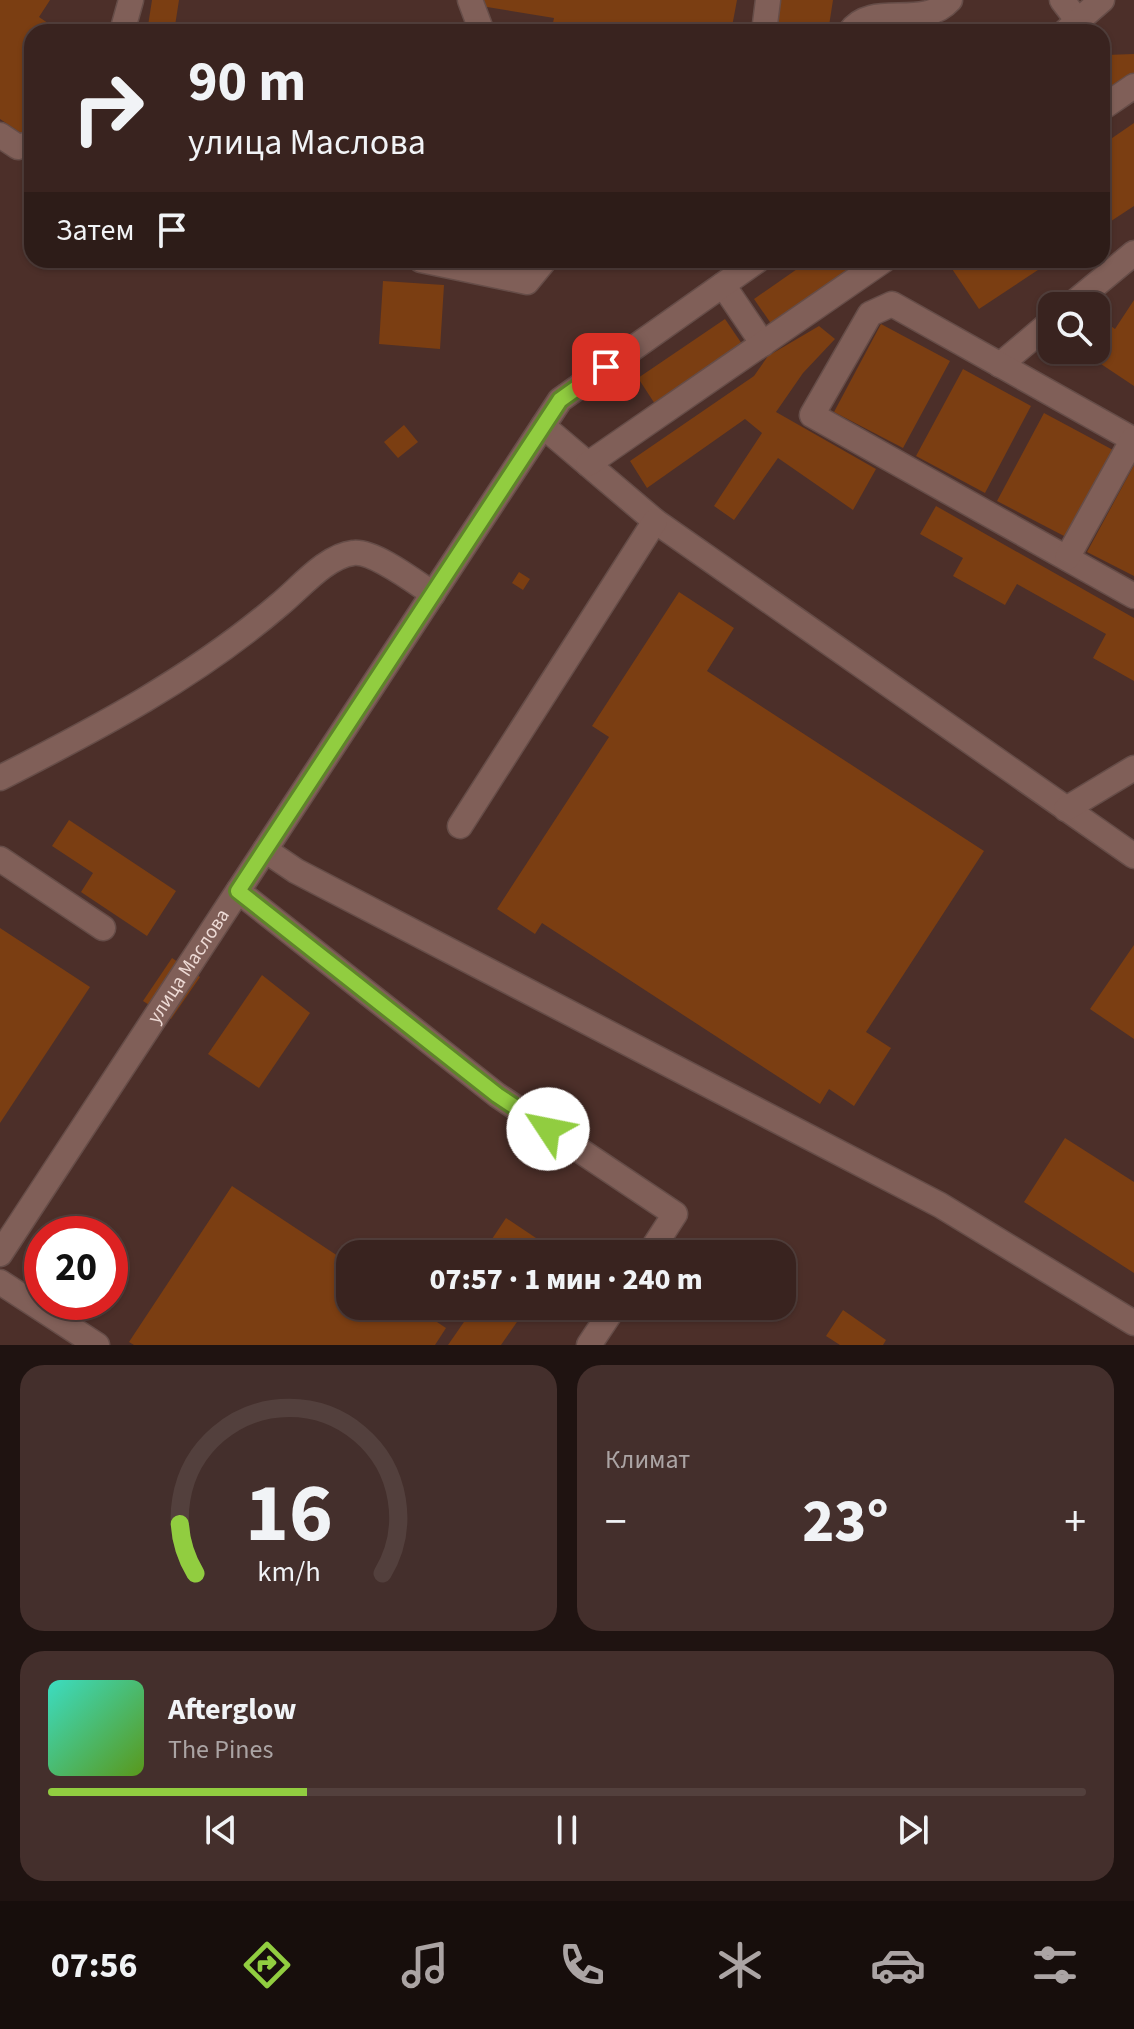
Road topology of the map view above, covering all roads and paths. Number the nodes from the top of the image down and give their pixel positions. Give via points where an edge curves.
1 (131, 0) edge
2 (470, 0) edge
3 (768, 0) edge
4 (950, 0) edge
5 (1062, 0) edge
6 (1102, 0) edge
7 (1075, 18) edge
8 (124, 24) edge
9 (479, 24) edge
10 (765, 24) edge
11 (856, 24) edge
12 (1134, 86) edge
13 (1110, 102) edge
14 (0, 135) edge
15 (24, 145) edge
16 (1134, 253) edge
17 (460, 268) edge
18 (538, 268) edge
19 (747, 268) edge
20 (872, 268) edge
21 (723, 285) junction
22 (1087, 292) edge
23 (1038, 333) edge
24 (763, 344) junction
25 (1000, 365) junction
26 (543, 426) junction
27 (1133, 440) edge
28 (588, 464) junction
29 (655, 521) junction
30 (1067, 558) junction
31 (433, 594) junction
32 (1134, 596) edge
33 (1134, 768) edge
34 (0, 778) edge
35 (1066, 809) junction
36 (460, 826) dead end
37 (265, 850) junction
38 (1134, 856) edge
39 (0, 859) edge
40 (238, 891) junction
41 (103, 928) dead end
42 (8, 1223) edge
43 (658, 1240) edge
44 (0, 1254) edge
45 (0, 1282) edge
46 (606, 1320) edge
47 (1134, 1323) edge
48 (97, 1345) edge
49 (589, 1345) edge

1 - 8 lane
2 - 9 lane
3 - 10 lane
4 - 11 lane via 925,14 874,13
5 - 7 lane
6 - 7 lane
12 - 13 lane
14 - 15 lane
16 - 22 lane
17 - 18 lane via 527,282
19 - 21 lane, улица Маслова
20 - 24 lane
21 - 24 lane
21 - 26 lane, улица Маслова via 560,400
23 - 25 lane
24 - 28 lane
25 - 27 lane
25 - 30 lane via 892,304 870,314 812,415
26 - 28 lane
26 - 31 lane, улица Маслова
27 - 30 lane
28 - 29 lane
29 - 35 lane
29 - 36 lane
30 - 32 lane
31 - 34 lane via 364,552 350,553 328,564 237,642 110,722
31 - 37 lane, улица Маслова
33 - 35 lane
35 - 38 lane
37 - 40 lane, улица Маслова
37 - 47 lane via 296,871 940,1205
39 - 41 lane
40 - 42 lane, улица Маслова
40 - 43 lane via 497,1095 675,1214
42 - 44 lane, улица Маслова
45 - 48 lane
46 - 49 lane

